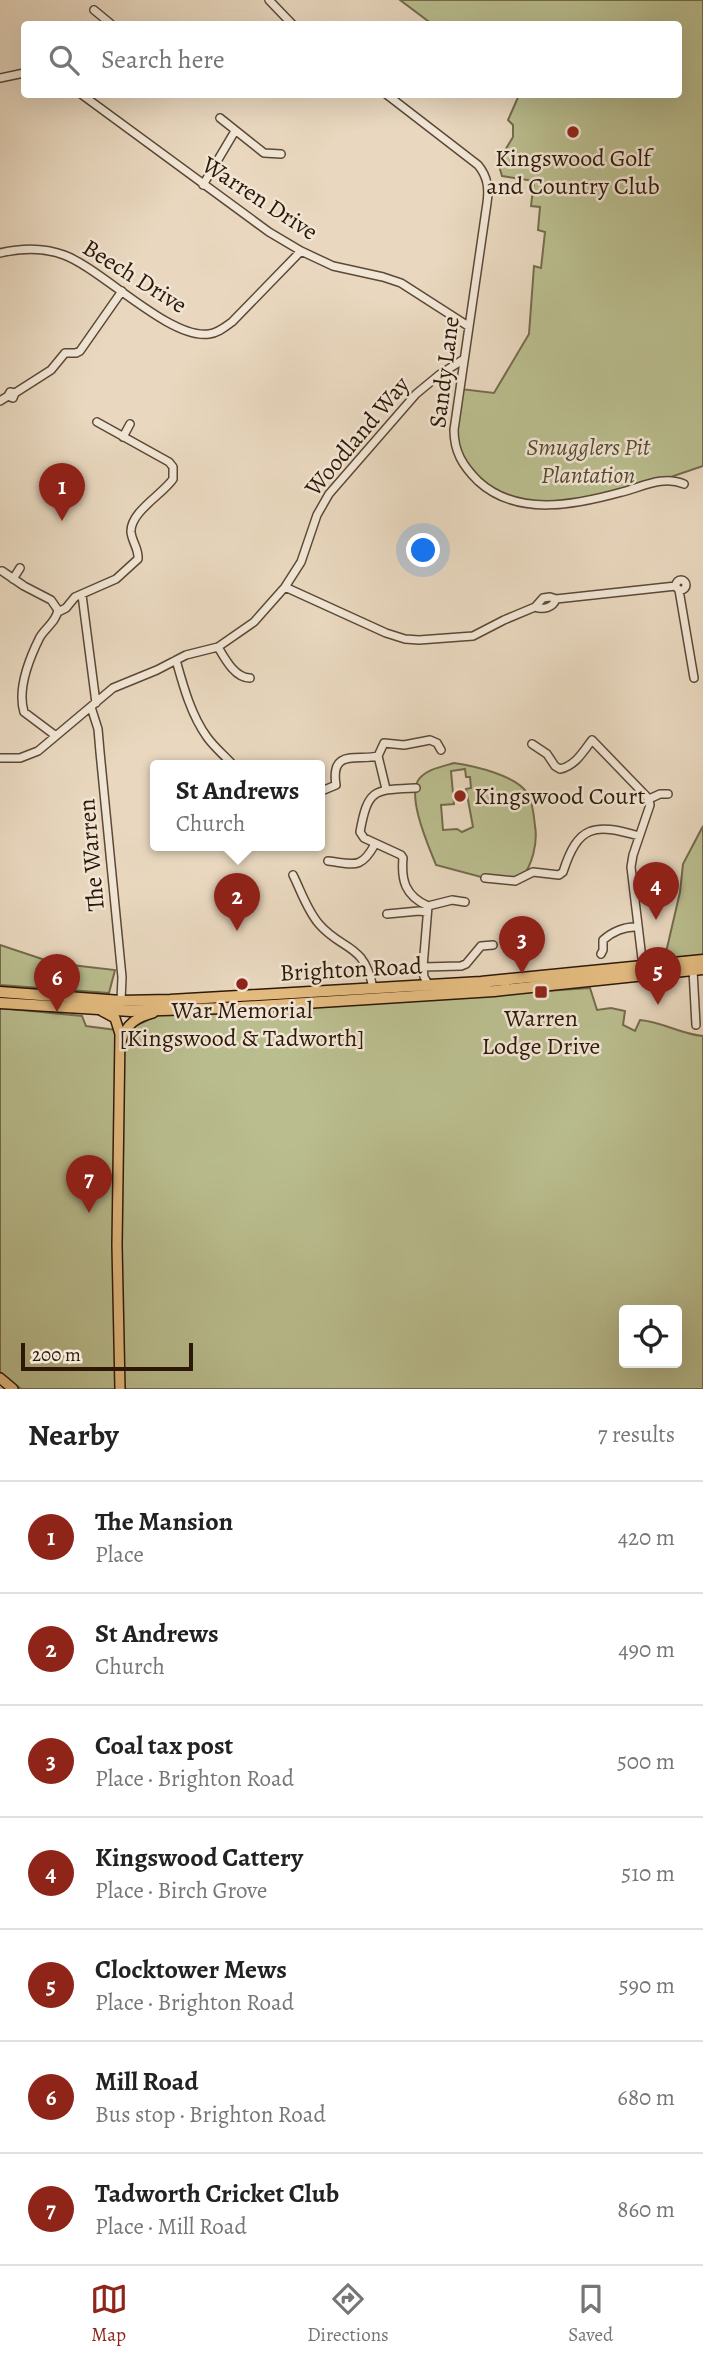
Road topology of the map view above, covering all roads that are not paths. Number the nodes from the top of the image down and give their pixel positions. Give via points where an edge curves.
1 (269, 0) edge
2 (94, 10) dead end
3 (107, 21) edge
4 (289, 21) edge
5 (21, 74) edge
6 (0, 78) edge
7 (92, 98) edge
8 (391, 98) edge
9 (220, 118) dead end
10 (235, 131) junction
11 (281, 153) dead end
12 (203, 185) junction
13 (301, 251) junction
14 (0, 253) edge
15 (122, 291) junction
16 (468, 326) junction
17 (464, 359) junction
18 (0, 401) edge
19 (97, 422) dead end
20 (130, 424) dead end
21 (123, 437) junction
22 (684, 484) dead end
23 (20, 568) dead end
24 (2, 571) dead end
25 (13, 579) junction
26 (285, 587) junction
27 (82, 595) junction
28 (58, 612) junction
29 (218, 647) junction
30 (176, 660) junction
31 (250, 678) dead end
32 (694, 678) dead end
33 (93, 705) junction
34 (597, 732) dead end
35 (56, 736) junction
36 (592, 740) junction
37 (532, 744) dead end
38 (441, 750) dead end
39 (378, 756) junction
40 (0, 758) edge
41 (228, 760) edge
42 (416, 788) dead end
43 (386, 789) junction
44 (325, 790) edge
45 (668, 794) dead end
46 (649, 799) junction
47 (639, 835) junction
48 (375, 844) junction
49 (328, 861) dead end
50 (293, 875) dead end
51 (485, 878) dead end
52 (465, 902) dead end
53 (428, 909) junction
54 (387, 914) dead end
55 (637, 927) junction
56 (493, 945) dead end
57 (601, 954) dead end
58 (703, 960) edge
59 (423, 967) junction
60 (643, 967) junction
61 (698, 970) edge
62 (429, 985) junction
63 (373, 988) junction
64 (0, 992) edge
65 (121, 1001) junction
66 (0, 1003) edge
67 (100, 1010) junction
68 (162, 1010) junction
69 (696, 1025) dead end
70 (120, 1046) junction
71 (0, 1378) edge
72 (13, 1389) edge
73 (120, 1389) edge

1 - 4 street
2 - 3 street
5 - 6 street
7 - 12 street, Warren Drive
8 - 16 street, Sandy Lane via 470,158 485,175 488,194
9 - 10 street
10 - 11 street via 264,153
10 - 12 street
12 - 13 street, Warren Drive
13 - 15 street, Beech Drive via 232,322 208,334 172,325
13 - 16 street, Warren Drive via 349,271 401,283
14 - 15 street, Beech Drive via 23,249 57,252
15 - 18 street via 80,351 65,352 51,370
16 - 17 street, Sandy Lane
17 - 22 street, Sandy Lane via 454,430 458,455 467,471 504,499 533,505 582,502 660,481
17 - 26 street, Woodland Way via 418,393 329,494 301,562
19 - 21 street
20 - 21 street
21 - 27 street via 169,462 173,479 135,517 131,534 138,559 116,579
23 - 25 street
24 - 25 street
25 - 28 street via 51,600
26 - 29 street, Woodland Way via 254,622
26 - 32 street via 386,633 418,640 473,636 535,607 546,597 678,588
27 - 28 street
27 - 33 street, The Warren
28 - 35 street via 41,636 22,694 24,712
29 - 30 street, Woodland Way
29 - 31 street via 238,673
30 - 33 street, Woodland Way via 113,688
30 - 41 street via 202,729
33 - 35 street, Woodland Way
33 - 65 street, The Warren
34 - 36 street
35 - 40 street, Woodland Way via 29,756
36 - 37 street via 579,758 560,769
36 - 46 street
38 - 39 street via 430,740 386,743
39 - 43 street
39 - 44 street via 345,759 335,771 336,785
42 - 43 street
43 - 48 street via 368,801 360,829 362,837
45 - 46 street
46 - 47 street
47 - 51 street via 612,828 582,835 559,875 533,872 515,881
47 - 55 street via 631,867
48 - 49 street via 360,863
48 - 53 street via 403,858 403,881
50 - 63 street via 318,923 361,958
52 - 53 street via 452,900
53 - 54 street
53 - 59 street
55 - 57 street via 612,933 603,940
55 - 60 street
56 - 59 street via 481,946 461,966
58 - 60 highway, Brighton Road
59 - 62 street
60 - 62 highway, Brighton Road
61 - 68 highway, Brighton Road via 494,991
61 - 69 street
62 - 63 highway, Brighton Road
63 - 65 highway, Brighton Road
64 - 65 highway, Brighton Road
66 - 67 highway, Brighton Road
67 - 68 highway, Brighton Road
67 - 70 main road via 115,1018
68 - 70 main road via 129,1025
70 - 73 main road
71 - 72 main road

